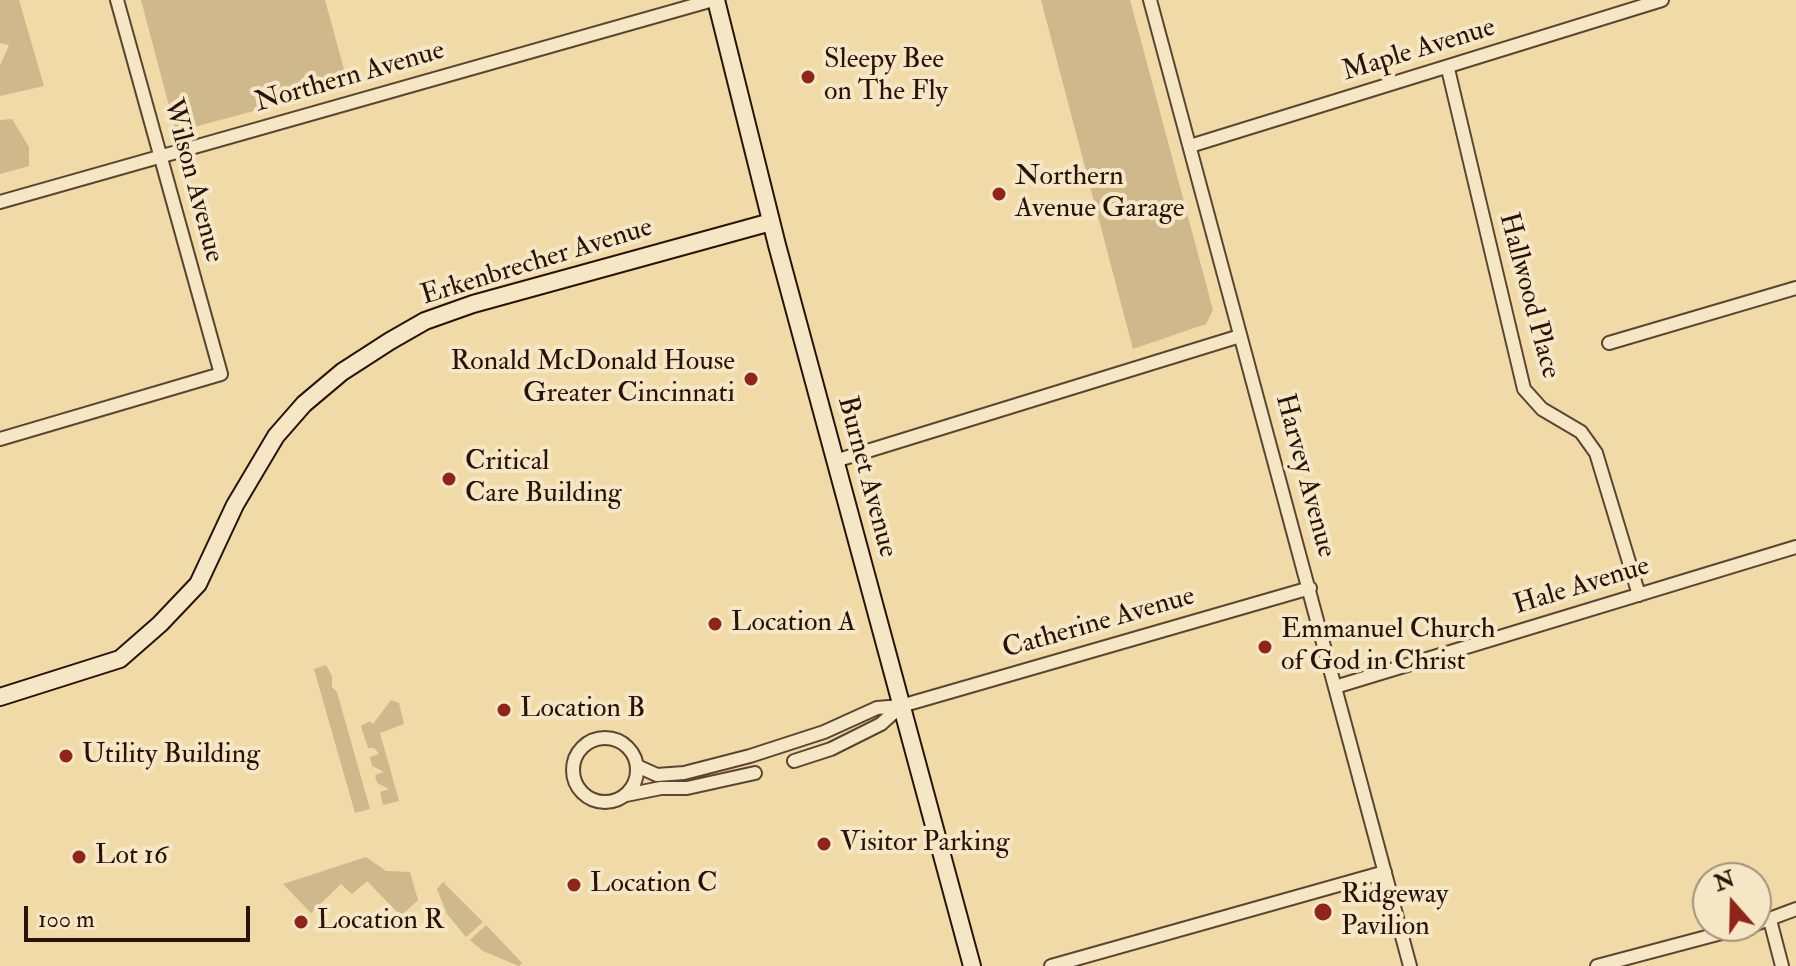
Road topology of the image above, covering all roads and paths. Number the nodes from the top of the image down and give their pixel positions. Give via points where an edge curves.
1 (117, 0) edge
2 (714, 0) edge
3 (1150, 0) edge
4 (1662, 0) edge
5 (1448, 69) junction
6 (1190, 146) junction
7 (161, 156) junction
8 (0, 202) edge
9 (771, 222) junction
10 (1796, 288) edge
11 (1240, 336) junction
12 (1609, 343) dead end
13 (0, 439) edge
14 (835, 461) junction
15 (1796, 547) edge
16 (1310, 588) junction
17 (1639, 595) junction
18 (1335, 687) junction
19 (0, 697) edge
20 (901, 706) junction
21 (794, 761) dead end
22 (637, 766) junction
23 (755, 773) dead end
24 (626, 795) junction
25 (1385, 872) junction
26 (1796, 909) edge
27 (1772, 919) edge
28 (1772, 928) edge
29 (1692, 941) edge
30 (972, 966) edge
31 (1051, 966) edge
32 (1410, 966) edge
33 (1597, 966) edge
34 (1782, 966) edge

1 - 7 street, Wilson Avenue
2 - 7 street, Northern Avenue
2 - 9 street, Burnet Avenue
3 - 6 street, Harvey Avenue
4 - 5 street, Maple Avenue
5 - 6 street, Maple Avenue
5 - 17 street, Hallwood Place via 1524,389 1542,409 1581,432 1596,453
6 - 11 street, Harvey Avenue
7 - 8 street, Northern Avenue
7 - 13 street, Wilson Avenue via 221,374
9 - 14 street, Burnet Avenue
9 - 19 street, Erkenbrecher Avenue via 473,304 425,321 390,341 342,372 276,436 235,505 198,584 160,624 120,659
10 - 12 street
11 - 14 street
11 - 16 street, Harvey Avenue
14 - 20 street, Burnet Avenue
15 - 17 street, Hale Avenue
16 - 18 street, Harvey Avenue
16 - 20 street, Catherine Avenue
17 - 18 street, Hale Avenue
18 - 25 street, Harvey Avenue
20 - 21 street, Catherine Avenue via 881,724
20 - 22 street, Catherine Avenue via 877,708 799,740 684,773 657,775
20 - 30 street, Burnet Avenue
22 - 24 street
22 - 24 street via 628,747 609,738 588,743 575,759 575,781 587,797 607,802
23 - 24 street
25 - 31 street
25 - 32 street, Harvey Avenue
26 - 27 street
28 - 34 street
29 - 33 street

